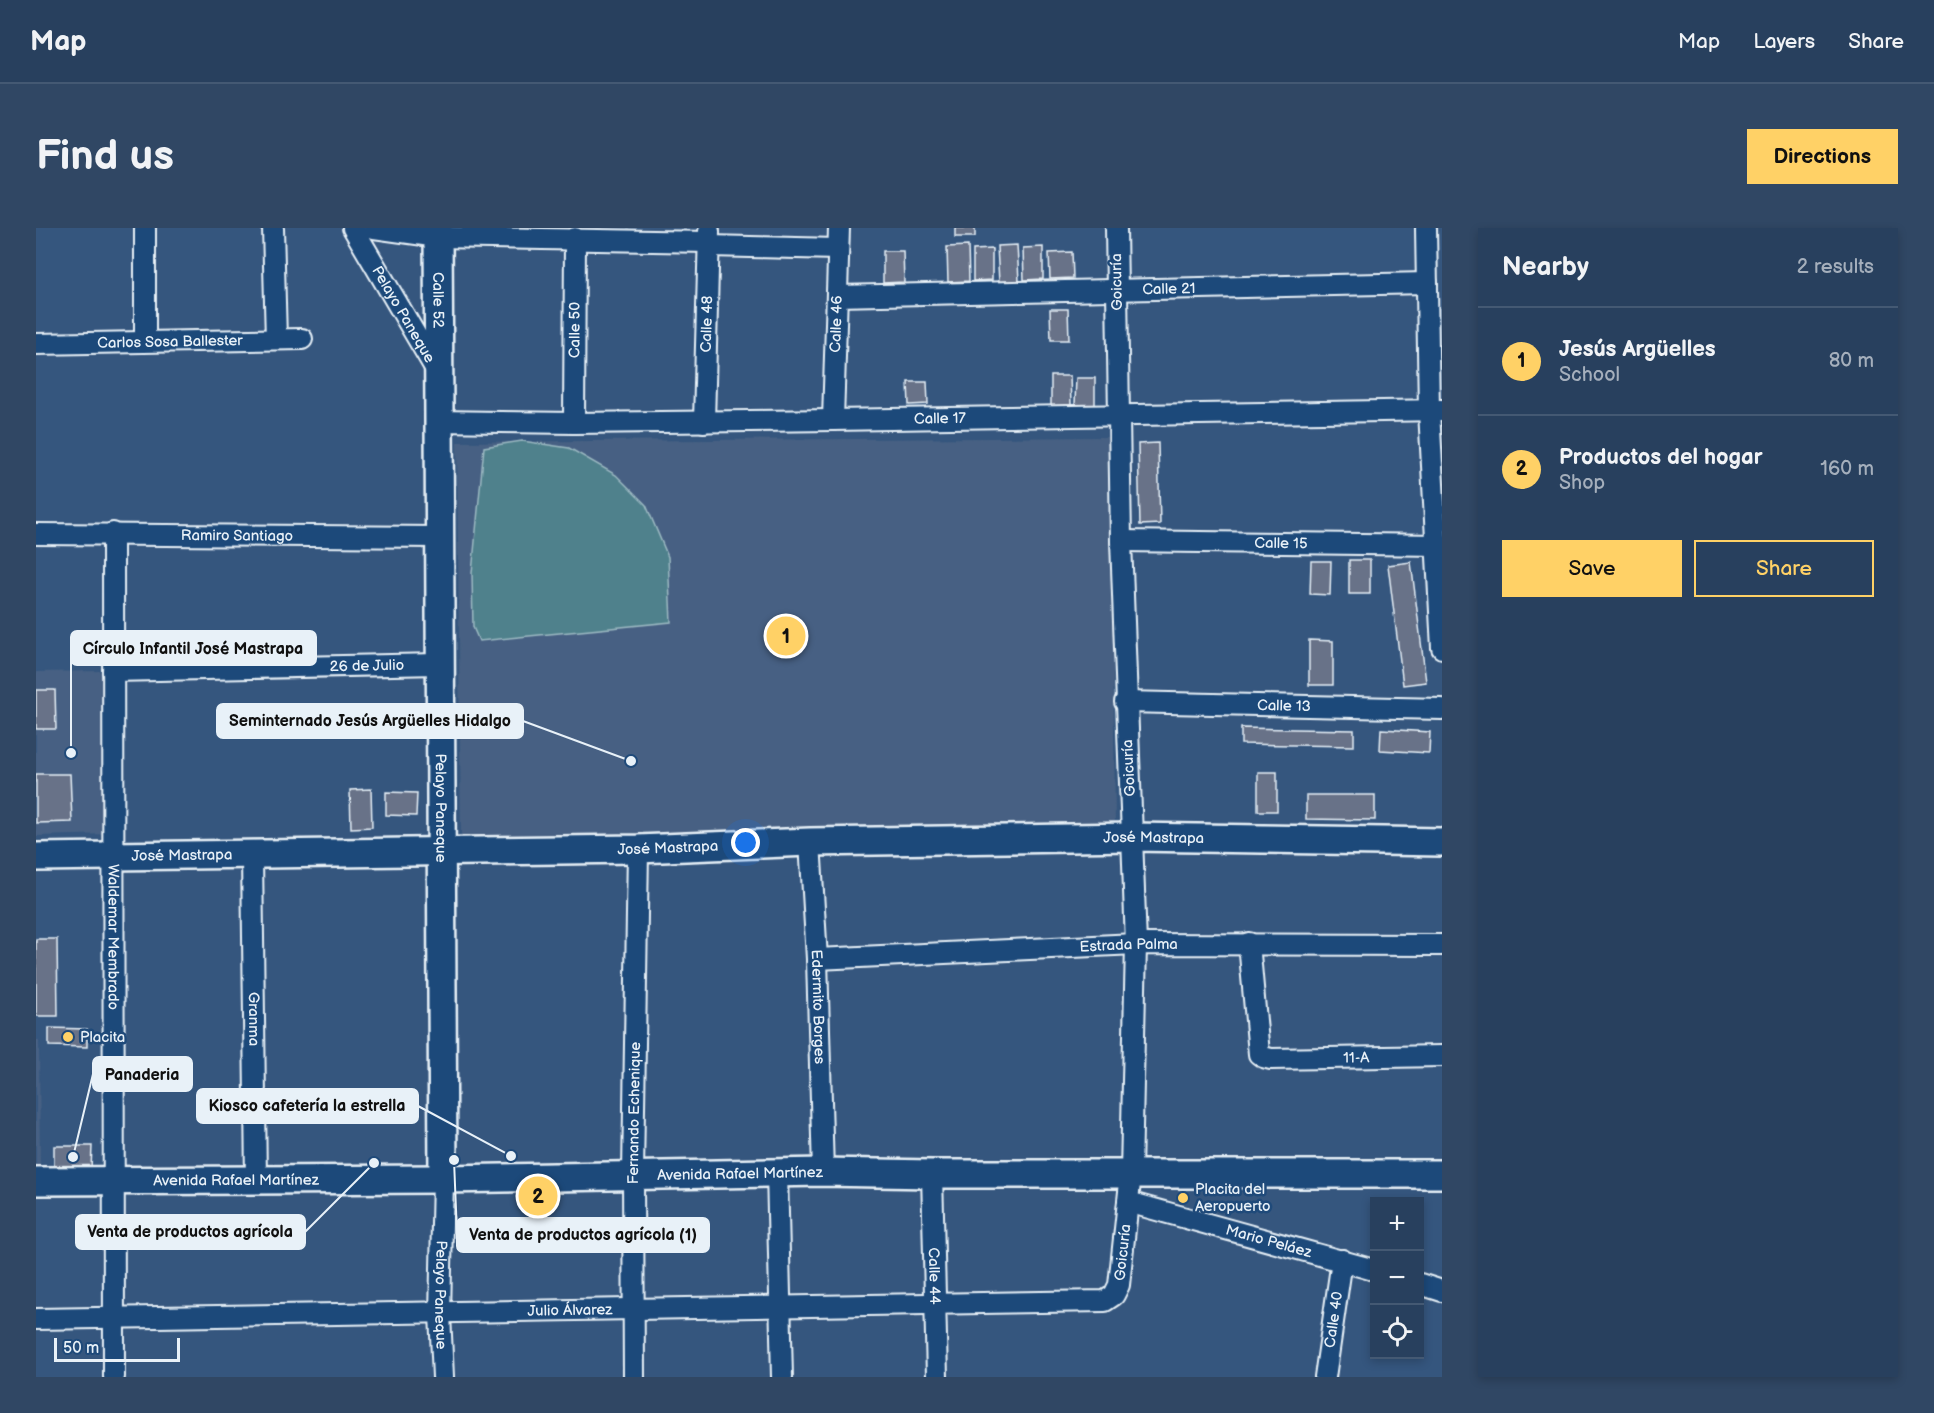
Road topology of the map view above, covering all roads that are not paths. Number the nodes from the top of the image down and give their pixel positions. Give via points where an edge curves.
1 (145, 228) edge
2 (273, 228) edge
3 (353, 228) edge
4 (375, 228) edge
5 (838, 228) edge
6 (1116, 228) edge
7 (1426, 228) edge
8 (438, 232) edge
9 (575, 238) junction
10 (709, 238) edge
11 (838, 249) junction
12 (1427, 283) junction
13 (1117, 289) junction
14 (837, 296) junction
15 (276, 339) junction
16 (302, 339) dead end
17 (145, 341) junction
18 (36, 344) edge
19 (438, 373) junction
20 (1435, 411) edge
21 (1119, 415) junction
22 (833, 420) junction
23 (438, 421) junction
24 (704, 422) junction
25 (574, 423) junction
26 (113, 533) junction
27 (36, 534) edge
28 (439, 537) junction
29 (1121, 541) junction
30 (1439, 545) edge
31 (1442, 648) edge
32 (440, 664) junction
33 (113, 671) junction
34 (1125, 702) junction
35 (1442, 709) edge
36 (1132, 837) junction
37 (810, 842) junction
38 (1442, 842) edge
39 (638, 849) junction
40 (441, 851) junction
41 (114, 855) junction
42 (252, 855) junction
43 (36, 857) edge
44 (1249, 943) junction
45 (1136, 944) junction
46 (1442, 945) edge
47 (817, 959) junction
48 (1442, 1056) edge
49 (777, 1172) junction
50 (823, 1172) junction
51 (1131, 1173) junction
52 (633, 1174) junction
53 (932, 1174) junction
54 (1442, 1174) edge
55 (442, 1179) junction
56 (114, 1180) junction
57 (256, 1181) junction
58 (36, 1182) edge
59 (1128, 1202) junction
60 (1341, 1260) junction
61 (1370, 1269) edge
62 (1424, 1286) edge
63 (1442, 1291) edge
64 (1105, 1301) joint
65 (935, 1305) junction
66 (779, 1306) junction
67 (634, 1309) junction
68 (441, 1314) junction
69 (114, 1317) junction
70 (36, 1319) edge
71 (114, 1377) edge
72 (442, 1377) edge
73 (634, 1377) edge
74 (782, 1377) edge
75 (937, 1377) edge
76 (1325, 1377) edge

1 - 17 street
2 - 15 street
3 - 19 street, Pelayo Paneque
4 - 8 street
5 - 11 street, Calle 46
6 - 13 street, Goicuría
7 - 12 street
8 - 9 street
8 - 19 street, Calle 52
9 - 10 street
9 - 25 street, Calle 50
10 - 11 street
10 - 24 street, Calle 48
11 - 14 street, Calle 46
12 - 13 street, Calle 21
12 - 20 street
13 - 14 street, Calle 21
13 - 21 street, Goicuría
14 - 22 street, Calle 46
15 - 16 street, Carlos Sosa Ballester
15 - 17 street, Carlos Sosa Ballester
17 - 18 street, Carlos Sosa Ballester
19 - 23 street, Pelayo Paneque
20 - 21 street, Calle 17
20 - 30 street
21 - 22 street, Calle 17
21 - 29 street, Goicuría
22 - 24 street, Calle 17
23 - 25 street, Calle 17
23 - 28 street, Pelayo Paneque
24 - 25 street, Calle 17
26 - 27 street, Ramiro Santiago
26 - 28 street, Ramiro Santiago
26 - 33 street, Waldemar Membrado
28 - 32 street, Pelayo Paneque
29 - 30 street, Calle 15
29 - 34 street, Goicuría
30 - 31 street
32 - 33 street, 26 de Julio
32 - 40 street, Pelayo Paneque
33 - 41 street, Waldemar Membrado
34 - 35 street, Calle 13
34 - 36 street, Goicuría
36 - 37 street, José Mastrapa
36 - 38 street, José Mastrapa
36 - 45 street, Goicuría
37 - 39 street, José Mastrapa
37 - 47 street, Edermito Borges
39 - 40 street, José Mastrapa
39 - 52 street, Fernando Echenique
40 - 42 street, José Mastrapa
40 - 55 street, Pelayo Paneque
41 - 42 street, José Mastrapa
41 - 43 street, José Mastrapa
41 - 56 street, Waldemar Membrado
42 - 57 street, Granma
44 - 45 street, Estrada Palma
44 - 46 street, Estrada Palma
44 - 48 street, 11-A via 1263,1058
45 - 47 street, Estrada Palma
45 - 51 street, Goicuría
47 - 50 street, Edermito Borges
49 - 50 street, Avenida Rafael Martínez
49 - 52 street, Avenida Rafael Martínez
49 - 66 street
50 - 53 street, Avenida Rafael Martínez
51 - 53 street, Avenida Rafael Martínez
51 - 54 street, Avenida Rafael Martínez
51 - 59 street, Goicuría
52 - 55 street, Avenida Rafael Martínez
52 - 67 street, Fernando Echenique
53 - 65 street, Calle 44
55 - 57 street, Avenida Rafael Martínez
55 - 68 street, Pelayo Paneque
56 - 57 street, Avenida Rafael Martínez
56 - 58 street, Avenida Rafael Martínez
56 - 69 street, Waldemar Membrado
59 - 60 street, Mario Peláez
59 - 64 street, Goicuría via 1119,1286
60 - 61 street, Mario Peláez
60 - 76 street, Calle 40
62 - 63 street
64 - 65 street, Julio Álvarez
65 - 66 street, Julio Álvarez
65 - 75 street, Calle 44
66 - 67 street, Julio Álvarez
66 - 74 street
67 - 68 street, Julio Álvarez
67 - 73 street, Fernando Echenique
68 - 69 street, Julio Álvarez
68 - 72 street, Pelayo Paneque
69 - 70 street, Julio Álvarez
69 - 71 street, Waldemar Membrado

